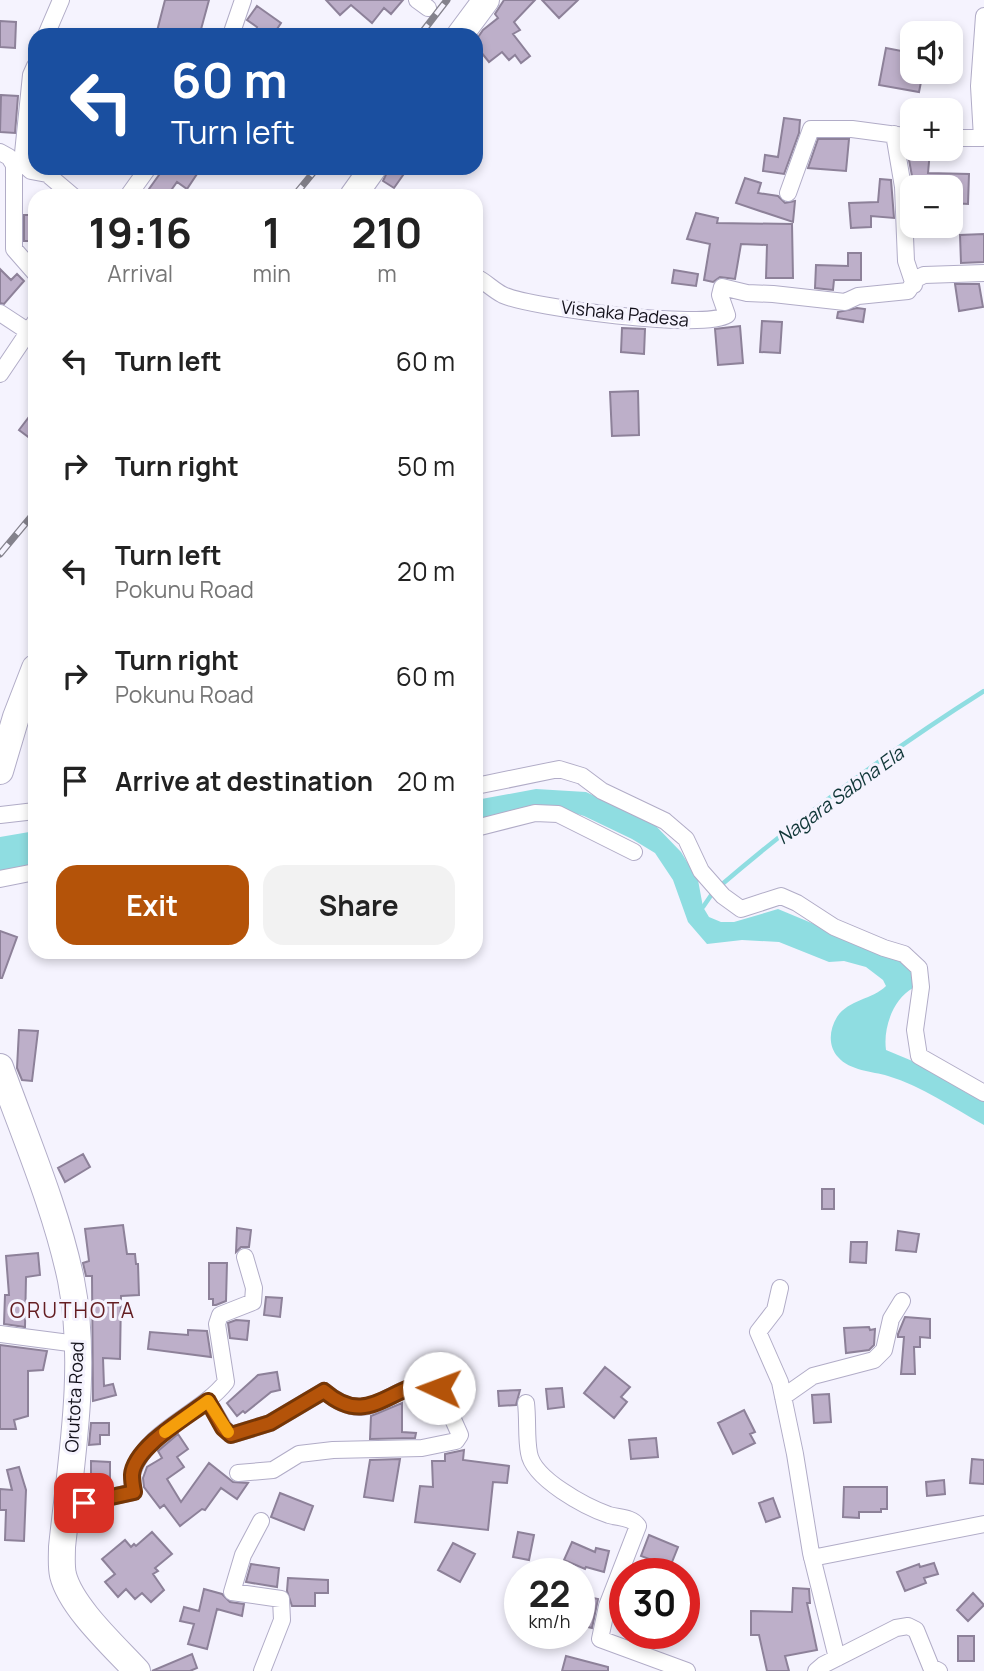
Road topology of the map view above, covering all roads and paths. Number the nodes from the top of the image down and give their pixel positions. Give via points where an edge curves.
1 (61, 0) edge
2 (243, 0) edge
3 (486, 0) edge
4 (984, 17) edge
5 (49, 28) edge
6 (233, 28) edge
7 (465, 28) edge
8 (28, 104) edge
9 (894, 135) junction
10 (900, 136) edge
11 (963, 140) edge
12 (983, 143) edge
13 (0, 152) edge
14 (28, 168) edge
15 (48, 175) edge
16 (65, 189) edge
17 (788, 193) dead end
18 (28, 265) edge
19 (984, 273) edge
20 (483, 282) edge
21 (914, 285) junction
22 (0, 313) edge
23 (28, 325) edge
24 (28, 333) edge
25 (0, 374) edge
26 (28, 686) edge
27 (0, 771) edge
28 (483, 785) edge
29 (28, 812) edge
30 (0, 815) edge
31 (483, 826) edge
32 (634, 852) dead end
33 (28, 873) edge
34 (0, 879) edge
35 (0, 1067) edge
36 (984, 1093) edge
37 (244, 1257) dead end
38 (780, 1288) dead end
39 (902, 1301) dead end
40 (0, 1334) edge
41 (77, 1344) junction
42 (783, 1397) junction
43 (208, 1401) junction
44 (526, 1403) dead end
45 (238, 1473) dead end
46 (67, 1506) junction
47 (261, 1521) dead end
48 (984, 1524) edge
49 (812, 1558) junction
50 (837, 1658) junction
51 (137, 1671) edge
52 (262, 1671) edge
53 (687, 1671) edge
54 (816, 1671) edge
55 (939, 1671) edge

1 - 5 street
2 - 6 street
3 - 7 main road
4 - 12 street via 979,86
8 - 14 street via 22,163
9 - 10 street
9 - 17 street via 811,129
9 - 21 street via 903,187 906,261
11 - 12 street
13 - 18 street via 14,165 15,249
15 - 16 street
19 - 21 street, Vishaka Padesa via 925,275
20 - 21 street, Vishaka Padesa via 503,295 532,302 679,320 723,318 727,310 720,295 722,288 845,302 858,296 908,291
22 - 23 street
24 - 25 street
26 - 27 main road
28 - 36 street via 559,769 582,776 602,791 664,821 686,839 701,871 741,909 781,896 834,927 904,954 919,968 915,1030 919,1056
29 - 30 street
31 - 32 street via 535,813 558,814
33 - 34 street
35 - 41 main road, Orutota Road via 63,1247
37 - 43 street via 254,1288 253,1302 220,1315 217,1324 226,1382
38 - 42 street via 775,1310 758,1332
39 - 42 street via 891,1319 884,1350 874,1360 813,1376
40 - 41 street
41 - 46 main road, Orutota Road
42 - 49 street
43 - 45 street via 231,1435 270,1423 324,1391 338,1403 359,1408 408,1387 433,1382 460,1435 456,1441 422,1448 299,1454 273,1470
43 - 46 street via 144,1451 132,1473 134,1492
44 - 53 street via 529,1455 536,1468 592,1509 638,1526 607,1606 600,1639
46 - 51 main road, Orutota Road via 62,1561 66,1584
47 - 52 street via 243,1555 232,1592 281,1599 282,1620
48 - 49 street
49 - 50 street
50 - 54 street
50 - 55 street via 908,1626 916,1630 931,1667

